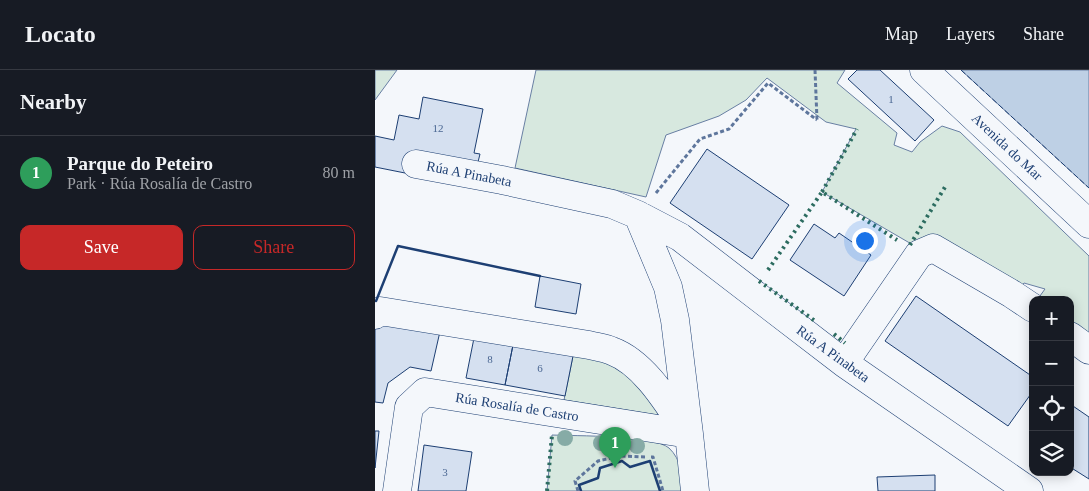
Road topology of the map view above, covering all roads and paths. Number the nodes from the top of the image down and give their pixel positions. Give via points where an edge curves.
1 (815, 70) edge
2 (925, 70) edge
3 (416, 164) dead end
4 (638, 215) junction
5 (1089, 224) edge
6 (1029, 305) edge
7 (375, 315) edge
8 (1074, 339) edge
9 (1089, 350) edge
10 (844, 363) junction
11 (689, 434) junction
12 (397, 491) edge
13 (578, 491) edge
14 (663, 491) edge
15 (695, 491) edge
16 (1029, 491) edge

1 - 4 path via 817,120 768,83 729,129 700,139
2 - 5 street, Avenida do Mar
3 - 4 street, Rúa A Pinabeta via 612,204
4 - 10 street, Rúa A Pinabeta via 680,237
4 - 11 street via 668,287
6 - 10 street via 933,248 919,254
7 - 11 street via 380,311 613,351 629,361 655,386
8 - 9 street
10 - 16 street, Rúa A Pinabeta
11 - 12 street, Rúa Rosalía de Castro via 425,392 409,407
11 - 15 street
13 - 14 path via 575,481 598,461 620,456 653,458

